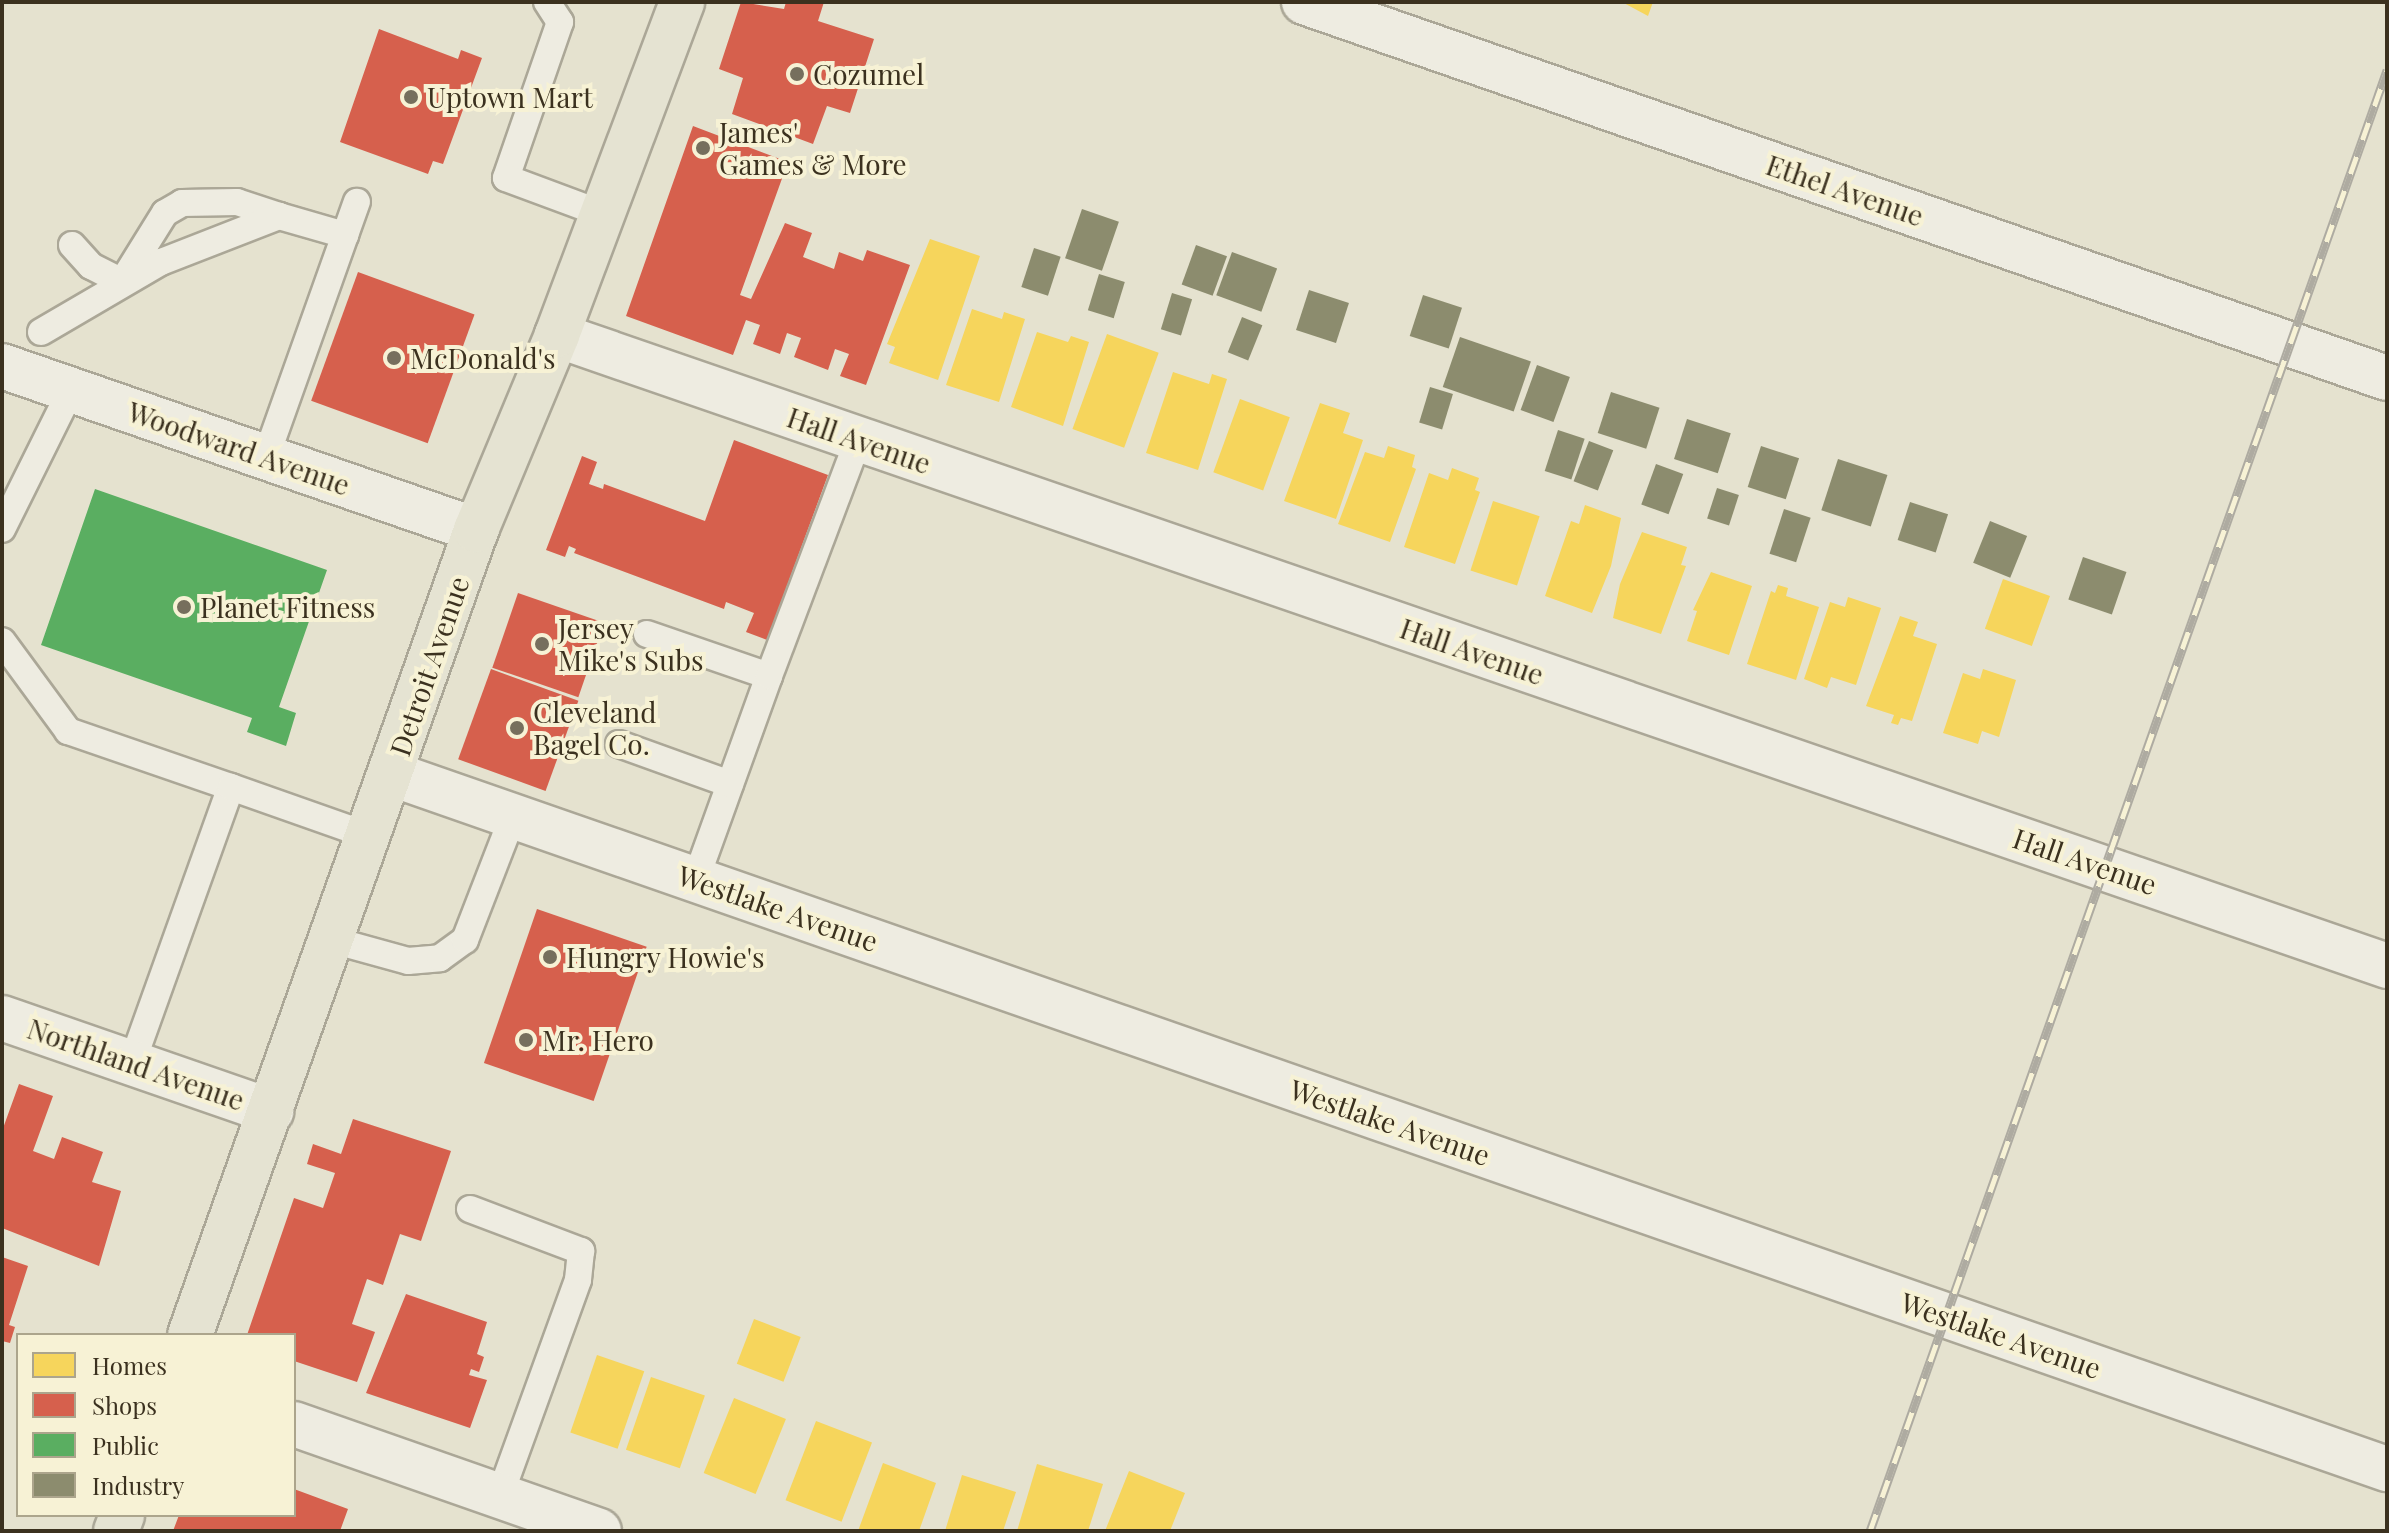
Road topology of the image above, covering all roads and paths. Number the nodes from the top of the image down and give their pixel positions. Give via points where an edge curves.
1 (547, 2) edge
2 (682, 2) edge
3 (1304, 2) edge
4 (357, 202) dead end
5 (603, 214) junction
6 (279, 216) junction
7 (345, 235) junction
8 (72, 245) dead end
9 (122, 282) junction
10 (41, 332) dead end
11 (557, 335) junction
12 (2, 366) edge
13 (2387, 378) edge
14 (71, 390) junction
15 (858, 440) junction
16 (266, 457) junction
17 (2, 529) edge
18 (476, 530) junction
19 (647, 634) dead end
20 (2, 641) edge
21 (769, 676) junction
22 (619, 744) dead end
23 (392, 774) junction
24 (730, 784) junction
25 (231, 787) junction
26 (513, 816) junction
27 (370, 836) junction
28 (696, 879) junction
29 (332, 940) junction
30 (2387, 966) edge
31 (2, 1018) edge
32 (132, 1063) junction
33 (271, 1111) junction
34 (470, 1209) dead end
35 (191, 1333) edge
36 (296, 1425) edge
37 (2387, 1469) edge
38 (500, 1496) junction
39 (599, 1531) edge

1 - 5 lane via 560,22 506,178
2 - 5 main road, Detroit Avenue
3 - 13 street, Ethel Avenue
4 - 7 lane
5 - 11 main road, Detroit Avenue
6 - 7 lane
6 - 9 lane
6 - 9 lane via 237,202 182,203 165,213
7 - 16 lane
8 - 9 lane via 91,266
9 - 10 lane
11 - 15 street, Hall Avenue
11 - 18 main road, Detroit Avenue
12 - 14 street, Woodward Avenue
14 - 16 street, Woodward Avenue
14 - 17 lane
15 - 21 lane
15 - 30 street, Hall Avenue
16 - 18 street, Woodward Avenue
18 - 23 main road, Detroit Avenue
19 - 21 lane
20 - 25 lane via 68,731
21 - 24 lane
22 - 24 lane
23 - 26 street, Westlake Avenue
23 - 27 main road, Detroit Avenue
24 - 28 lane
25 - 27 lane
25 - 32 lane via 208,839
26 - 28 street, Westlake Avenue
26 - 29 lane via 465,940 440,958 408,961
27 - 29 main road, Detroit Avenue
28 - 37 street, Westlake Avenue
29 - 33 main road, Detroit Avenue
31 - 32 street, Northland Avenue
32 - 33 street, Northland Avenue
33 - 35 main road, Detroit Avenue
34 - 38 lane via 581,1251 578,1280
36 - 38 street
38 - 39 street

